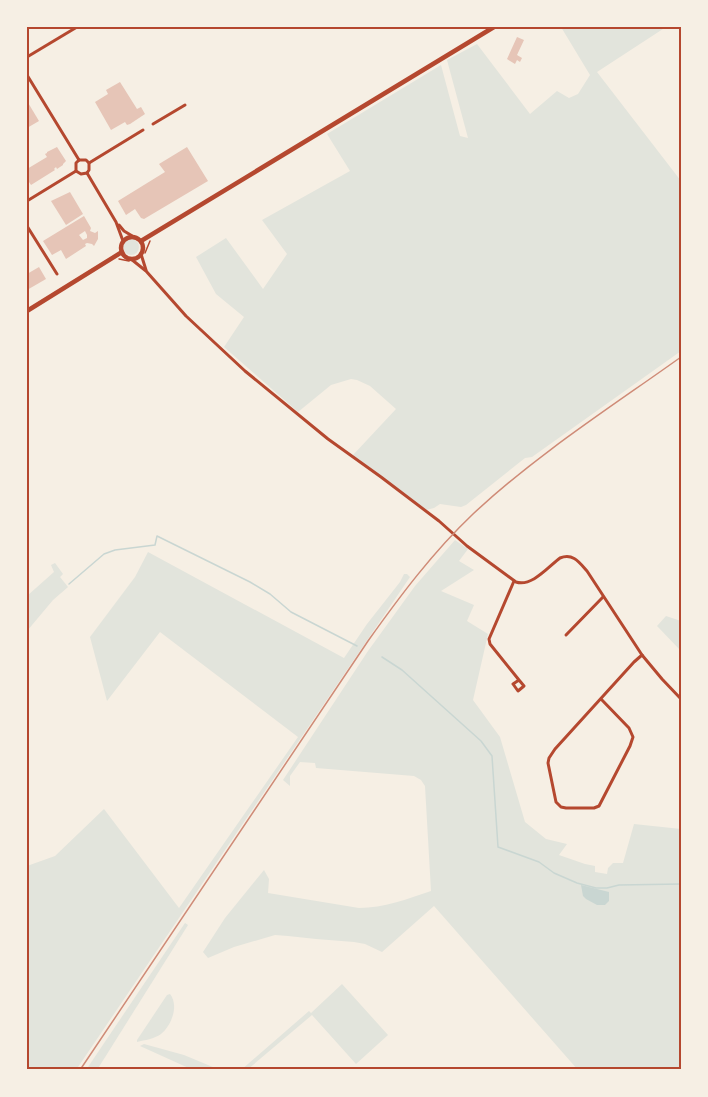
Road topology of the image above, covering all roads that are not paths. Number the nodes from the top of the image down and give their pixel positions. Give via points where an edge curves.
1 (78, 27) edge
2 (494, 27) edge
3 (27, 57) edge
4 (27, 75) edge
5 (185, 105) dead end
6 (153, 124) dead end
7 (143, 130) dead end
8 (79, 160) junction
9 (89, 163) junction
10 (76, 171) junction
11 (87, 173) junction
12 (27, 201) edge
13 (116, 222) junction
14 (27, 226) edge
15 (134, 237) junction
16 (123, 241) junction
17 (141, 241) junction
18 (122, 252) junction
19 (142, 255) junction
20 (132, 261) junction
21 (146, 271) junction
22 (57, 274) dead end
23 (27, 311) edge
24 (514, 581) junction
25 (603, 597) junction
26 (566, 635) dead end
27 (642, 655) junction
28 (519, 680) dead end
29 (601, 699) junction
30 (681, 699) edge

1 - 3 street
2 - 17 main road
4 - 8 street
5 - 6 street
7 - 9 street
8 - 9 street
8 - 10 street
9 - 11 street
10 - 11 street
10 - 12 street
11 - 13 street
13 - 15 street
13 - 16 street
14 - 22 street
15 - 16 main road
15 - 17 main road
16 - 18 main road
17 - 19 main road
18 - 20 main road
18 - 23 main road
19 - 20 main road
19 - 21 street
20 - 21 street
21 - 24 street via 186,316 245,371
24 - 25 street via 529,582 560,558 573,557
24 - 28 street via 489,639
25 - 26 street
25 - 27 street
27 - 29 street
27 - 30 street
29 - 29 street via 549,758 555,800 561,807 599,806 630,747 633,737 629,728

